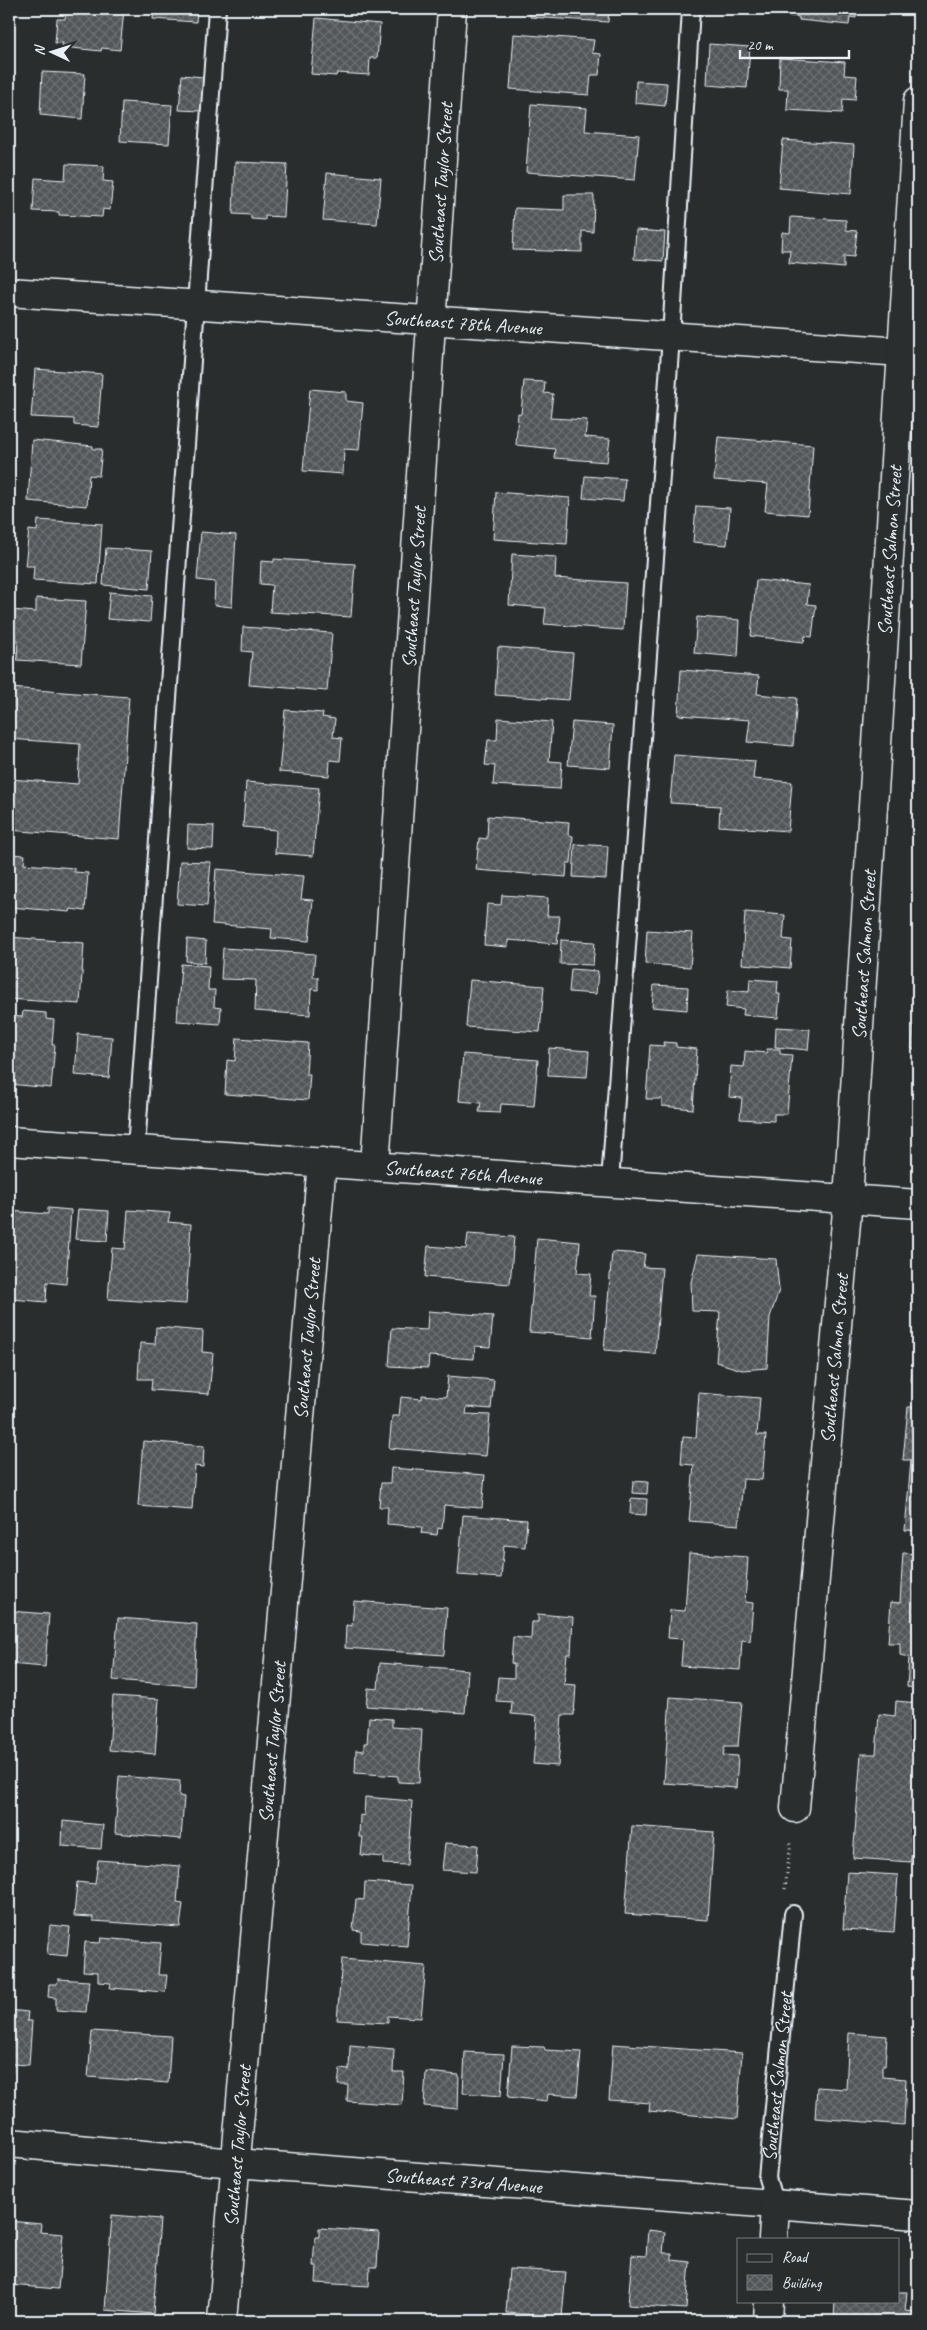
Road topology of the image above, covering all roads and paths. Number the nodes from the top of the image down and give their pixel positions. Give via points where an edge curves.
1 (217, 9) edge
2 (452, 9) edge
3 (691, 9) edge
4 (918, 101) edge
5 (9, 292) edge
6 (196, 304) junction
7 (433, 320) junction
8 (671, 337) junction
9 (910, 353) edge
10 (9, 1141) edge
11 (136, 1150) junction
12 (322, 1162) junction
13 (375, 1166) junction
14 (610, 1182) junction
15 (848, 1199) junction
16 (918, 1204) edge
17 (796, 1808) joint
18 (793, 1914) joint
19 (9, 2143) edge
20 (235, 2163) junction
21 (775, 2205) junction
22 (918, 2216) edge
23 (773, 2238) edge
24 (769, 2302) edge
25 (222, 2321) edge
26 (768, 2321) edge

1 - 6 lane
2 - 7 street, Southeast Taylor Street
3 - 8 lane
4 - 9 street, Southeast Salmon Street
5 - 6 street, Southeast 78th Avenue
6 - 7 street, Southeast 78th Avenue
6 - 11 lane
7 - 8 street, Southeast 78th Avenue
7 - 13 street, Southeast Taylor Street
8 - 9 street, Southeast 78th Avenue
8 - 14 lane
9 - 15 street, Southeast Salmon Street
10 - 11 street, Southeast 76th Avenue
11 - 12 street, Southeast 76th Avenue
12 - 13 street, Southeast 76th Avenue
12 - 20 street, Southeast Taylor Street
13 - 14 street, Southeast 76th Avenue
14 - 15 street, Southeast 76th Avenue
15 - 16 street, Southeast 76th Avenue
15 - 17 street, Southeast Salmon Street
17 - 18 path via 781,1912
18 - 21 lane, Southeast Salmon Street via 766,2178
19 - 20 street, Southeast 73rd Avenue
20 - 21 street, Southeast 73rd Avenue
20 - 25 street, Southeast Taylor Street
21 - 22 street, Southeast 73rd Avenue
21 - 23 street, Southeast Salmon Street
24 - 26 street

